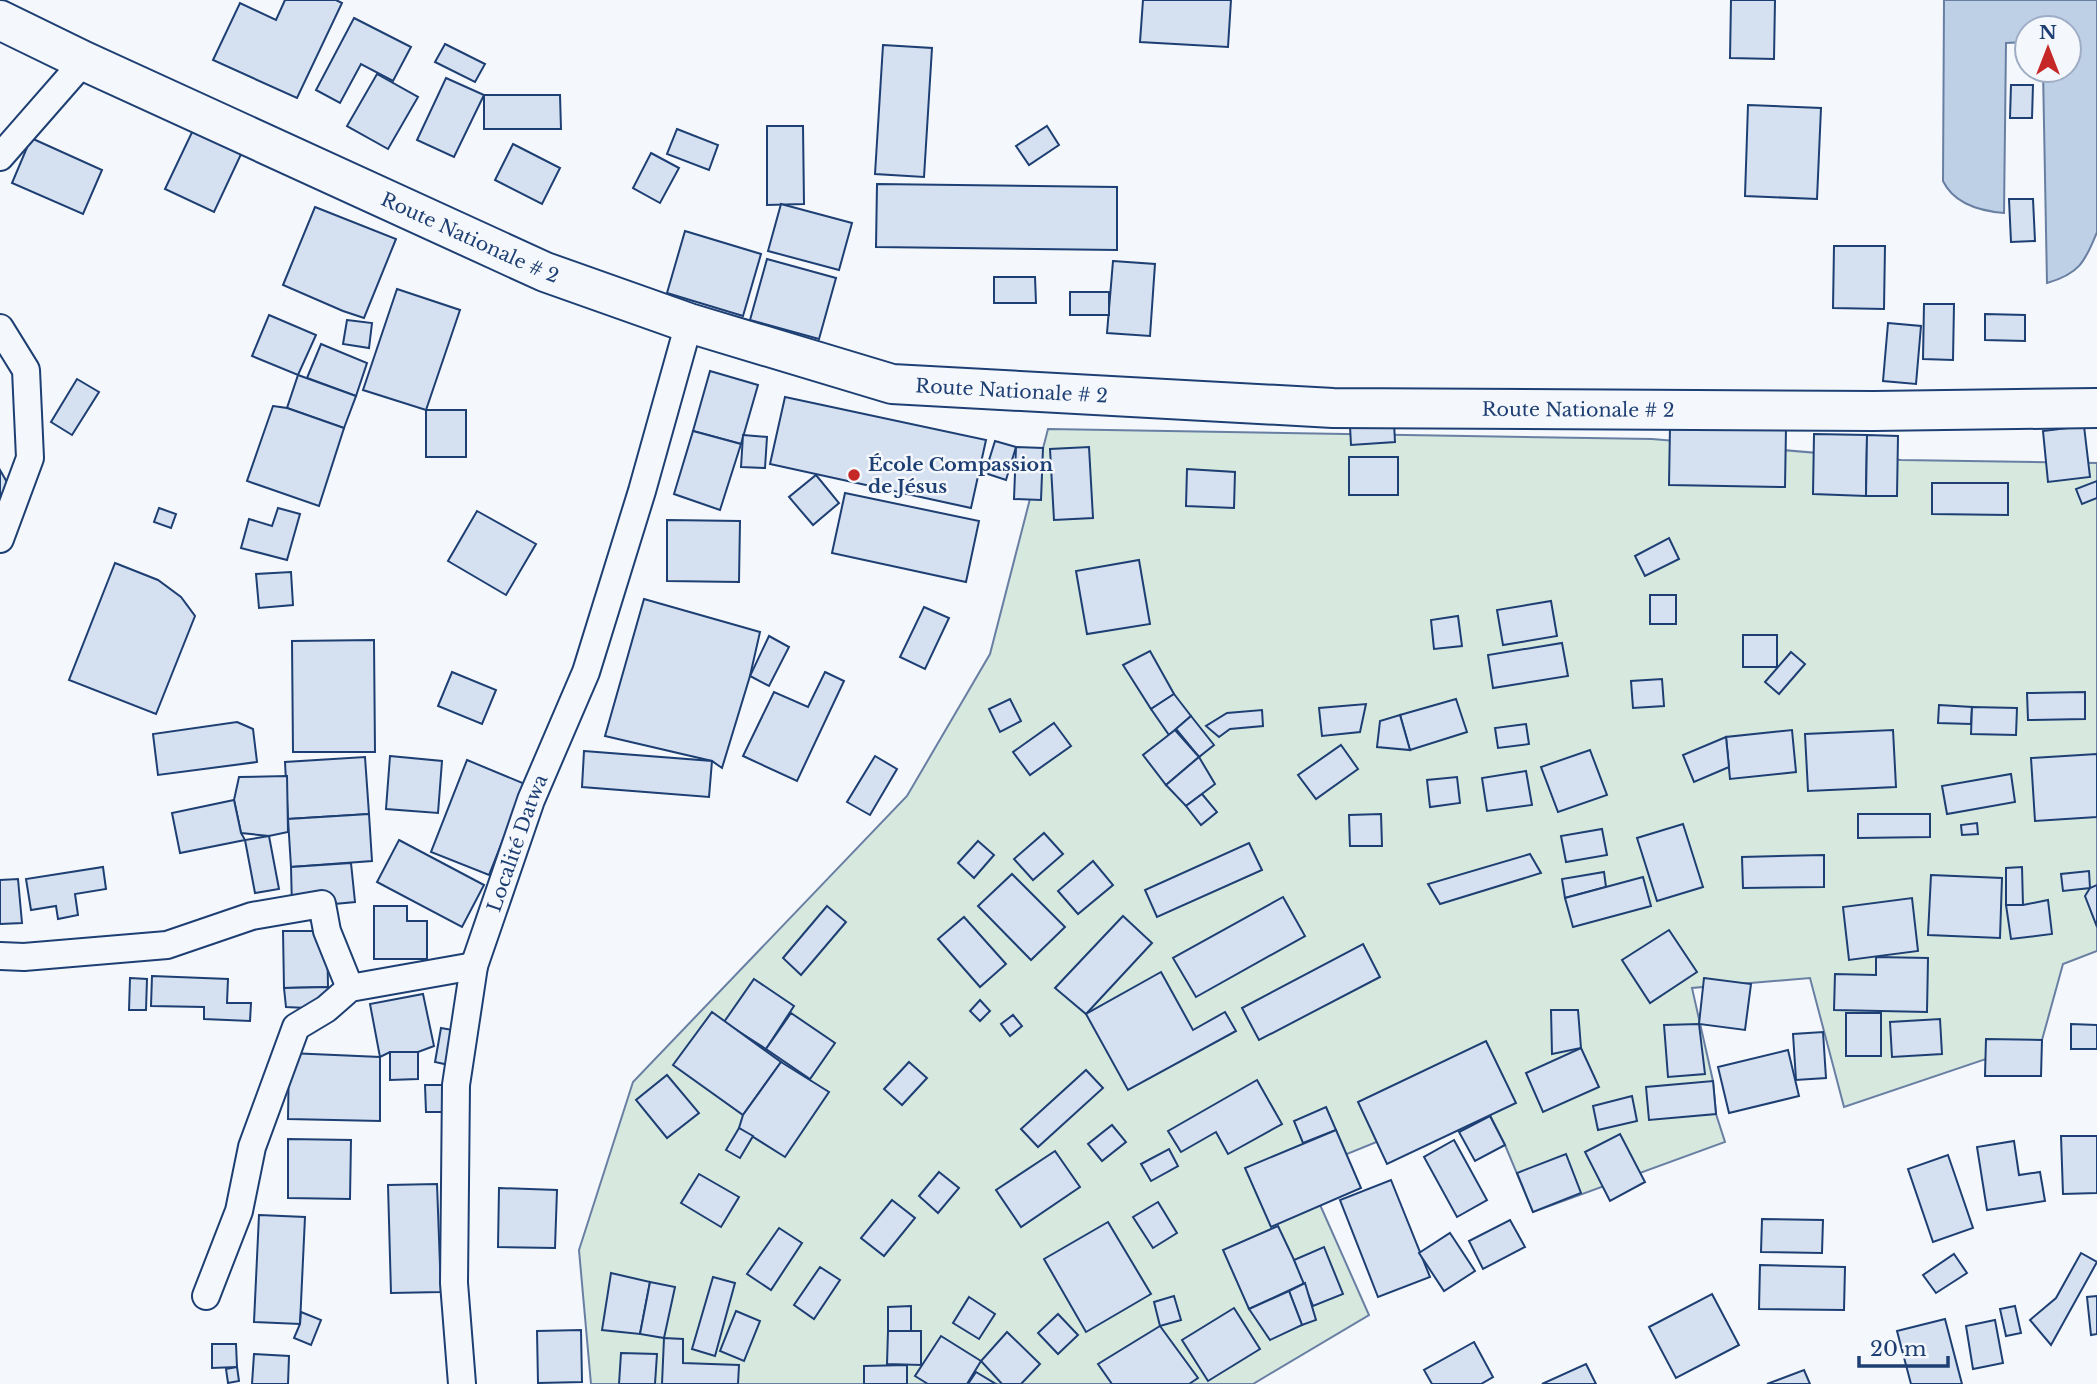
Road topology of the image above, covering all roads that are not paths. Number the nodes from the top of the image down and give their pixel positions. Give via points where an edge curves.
1 (0, 20) edge
2 (84, 61) junction
3 (0, 157) edge
4 (689, 323) junction
5 (0, 328) edge
6 (2097, 408) edge
7 (0, 539) edge
8 (0, 956) edge
9 (474, 966) junction
10 (350, 988) junction
11 (206, 1296) dead end
12 (461, 1384) edge

1 - 2 main road, Route Nationale # 2
2 - 3 street
2 - 4 main road, Route Nationale # 2 via 545,271
4 - 6 main road, Route Nationale # 2 via 905,385 1334,408
4 - 9 street, Localité Datwa via 586,672 531,800
5 - 7 street via 26,370 30,458
8 - 10 street via 167,946 252,916 322,904 327,931
9 - 10 street
9 - 12 street, Localité Datwa via 456,1084 454,1283
10 - 11 street via 296,1027 252,1147 239,1211

